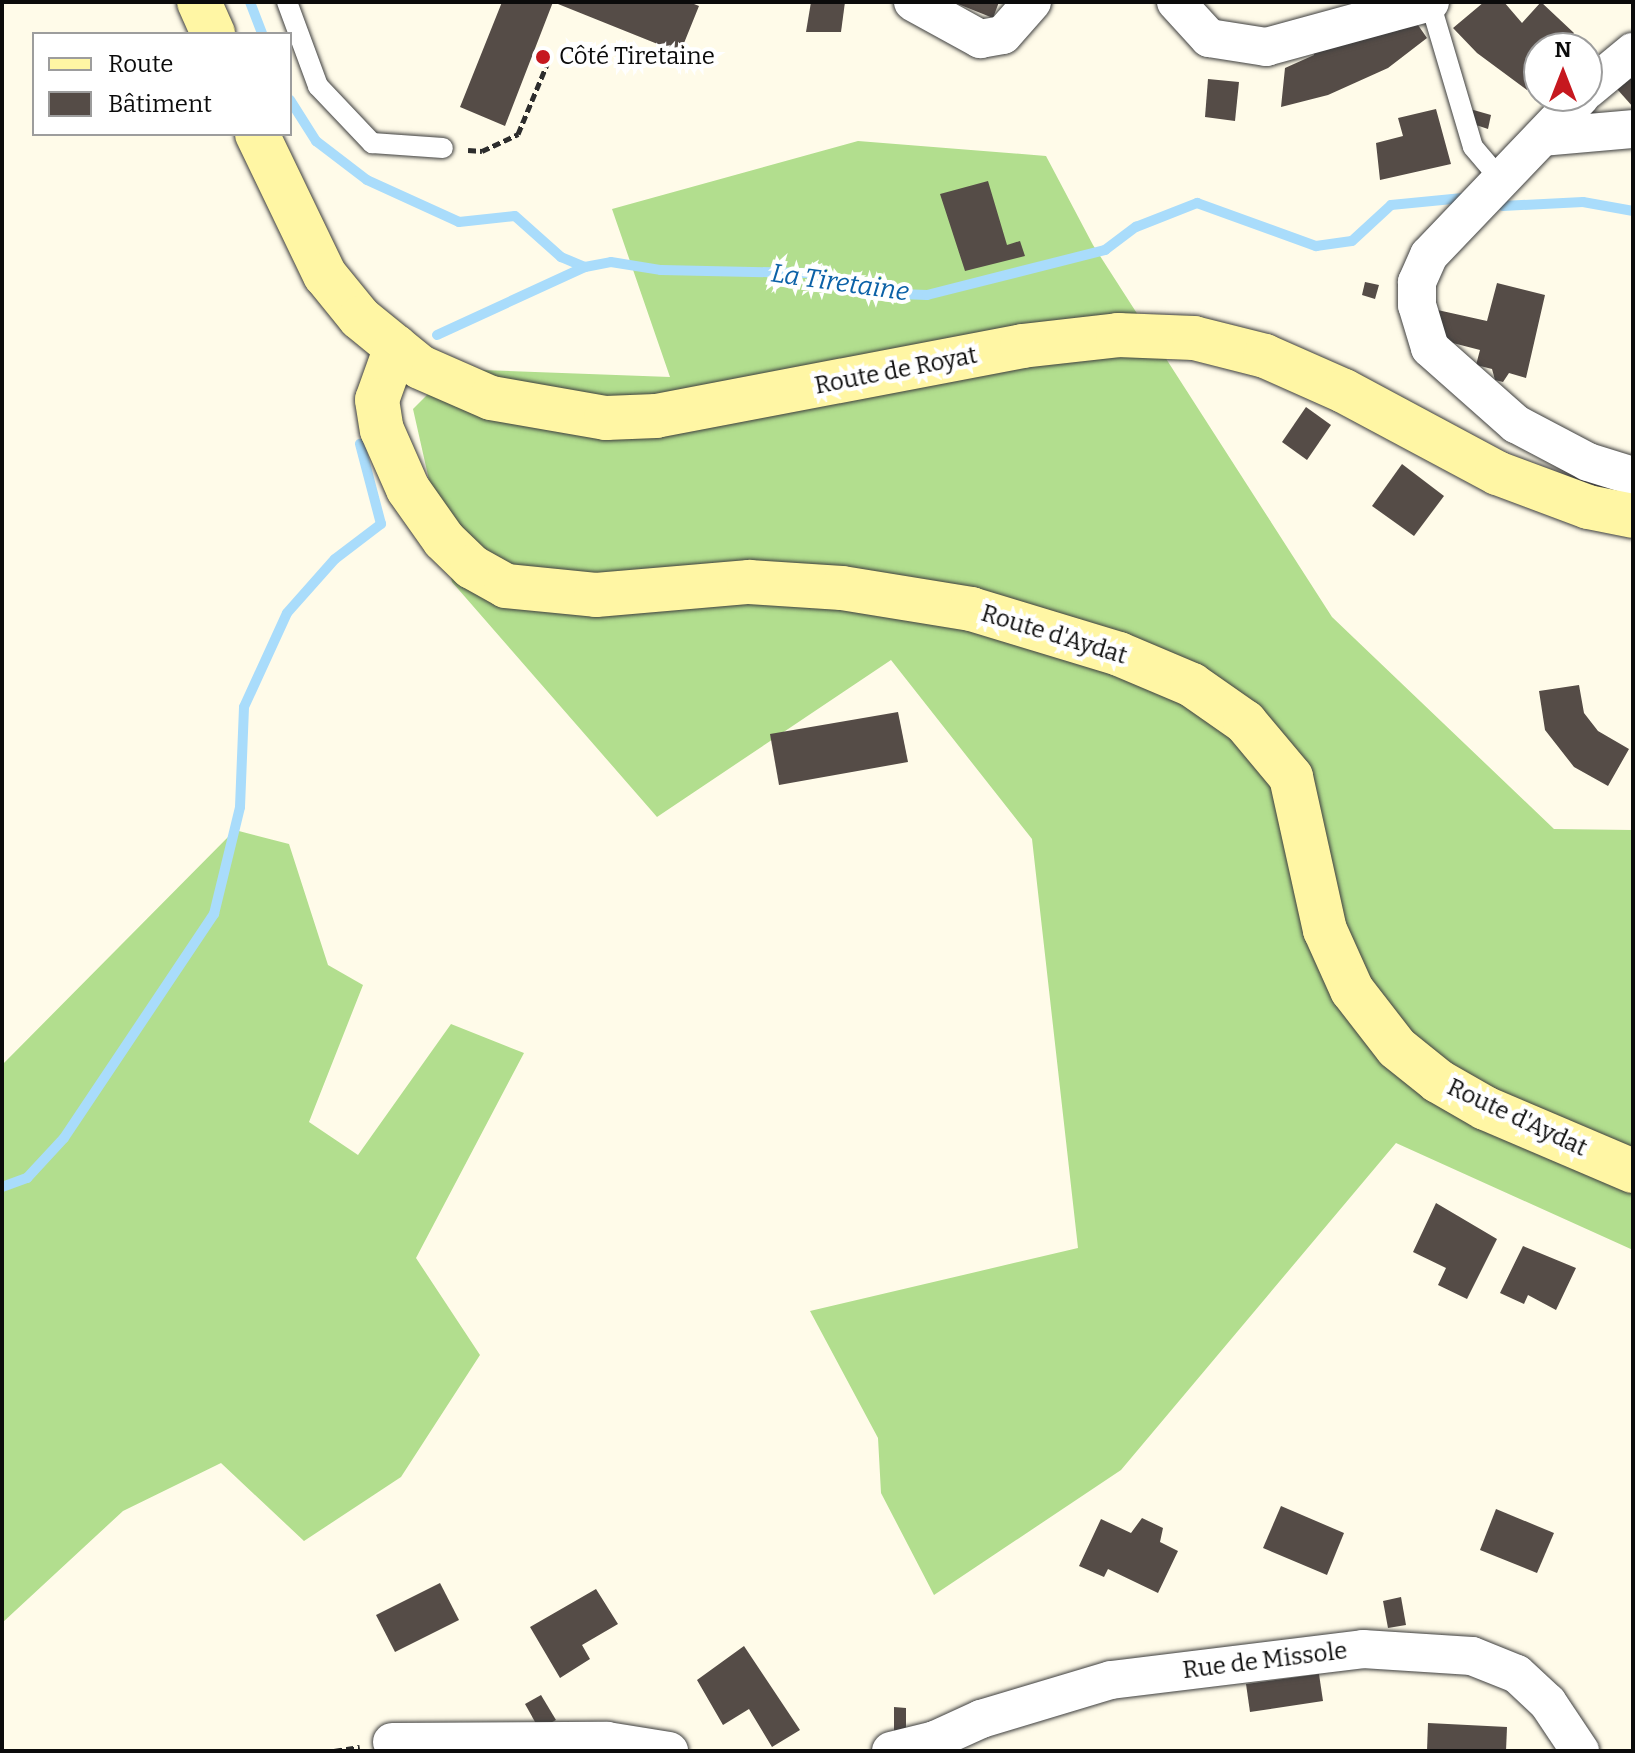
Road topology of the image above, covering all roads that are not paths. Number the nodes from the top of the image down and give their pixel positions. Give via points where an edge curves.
1 (199, 2) edge
2 (287, 2) edge
3 (913, 2) edge
4 (1032, 2) edge
5 (1176, 2) edge
6 (1430, 2) edge
7 (212, 32) edge
8 (1633, 52) edge
9 (1603, 77) edge
10 (1566, 112) edge
11 (1633, 129) edge
12 (258, 136) edge
13 (1543, 137) junction
14 (443, 148) road end
15 (1501, 180) junction
16 (396, 347) junction
17 (1633, 476) edge
18 (1633, 516) edge
19 (1633, 1171) edge
20 (392, 1742) dead end
21 (930, 1746) edge
22 (669, 1751) edge
23 (891, 1751) edge
24 (1580, 1751) edge

1 - 7 main road
2 - 14 lane via 318,86 372,143
3 - 4 street via 980,39 1003,35
5 - 6 street via 1209,38 1266,47
6 - 15 lane via 1473,147
8 - 9 street
10 - 13 street
11 - 13 street
12 - 16 main road, Route de Royat via 325,275 360,318
13 - 15 street
15 - 17 street via 1429,255 1417,282 1417,305 1430,348 1516,424 1588,462
16 - 18 main road, Route de Royat via 420,367 491,398 606,418 707,409 1022,346 1118,335 1194,338 1265,356 1344,391 1497,473 1588,507
16 - 19 main road, Route d'Aydat via 377,400 382,430 408,489 472,567 506,586 596,595 749,582 842,588 971,609 1119,654 1192,685 1245,722 1291,777 1325,930 1352,990 1397,1048 1438,1081 1485,1108
20 - 22 street via 607,1741
21 - 23 street, Rue de Missole
21 - 24 street, Rue de Missole via 1031,1701 1111,1680 1363,1649 1472,1656 1517,1674 1548,1703

